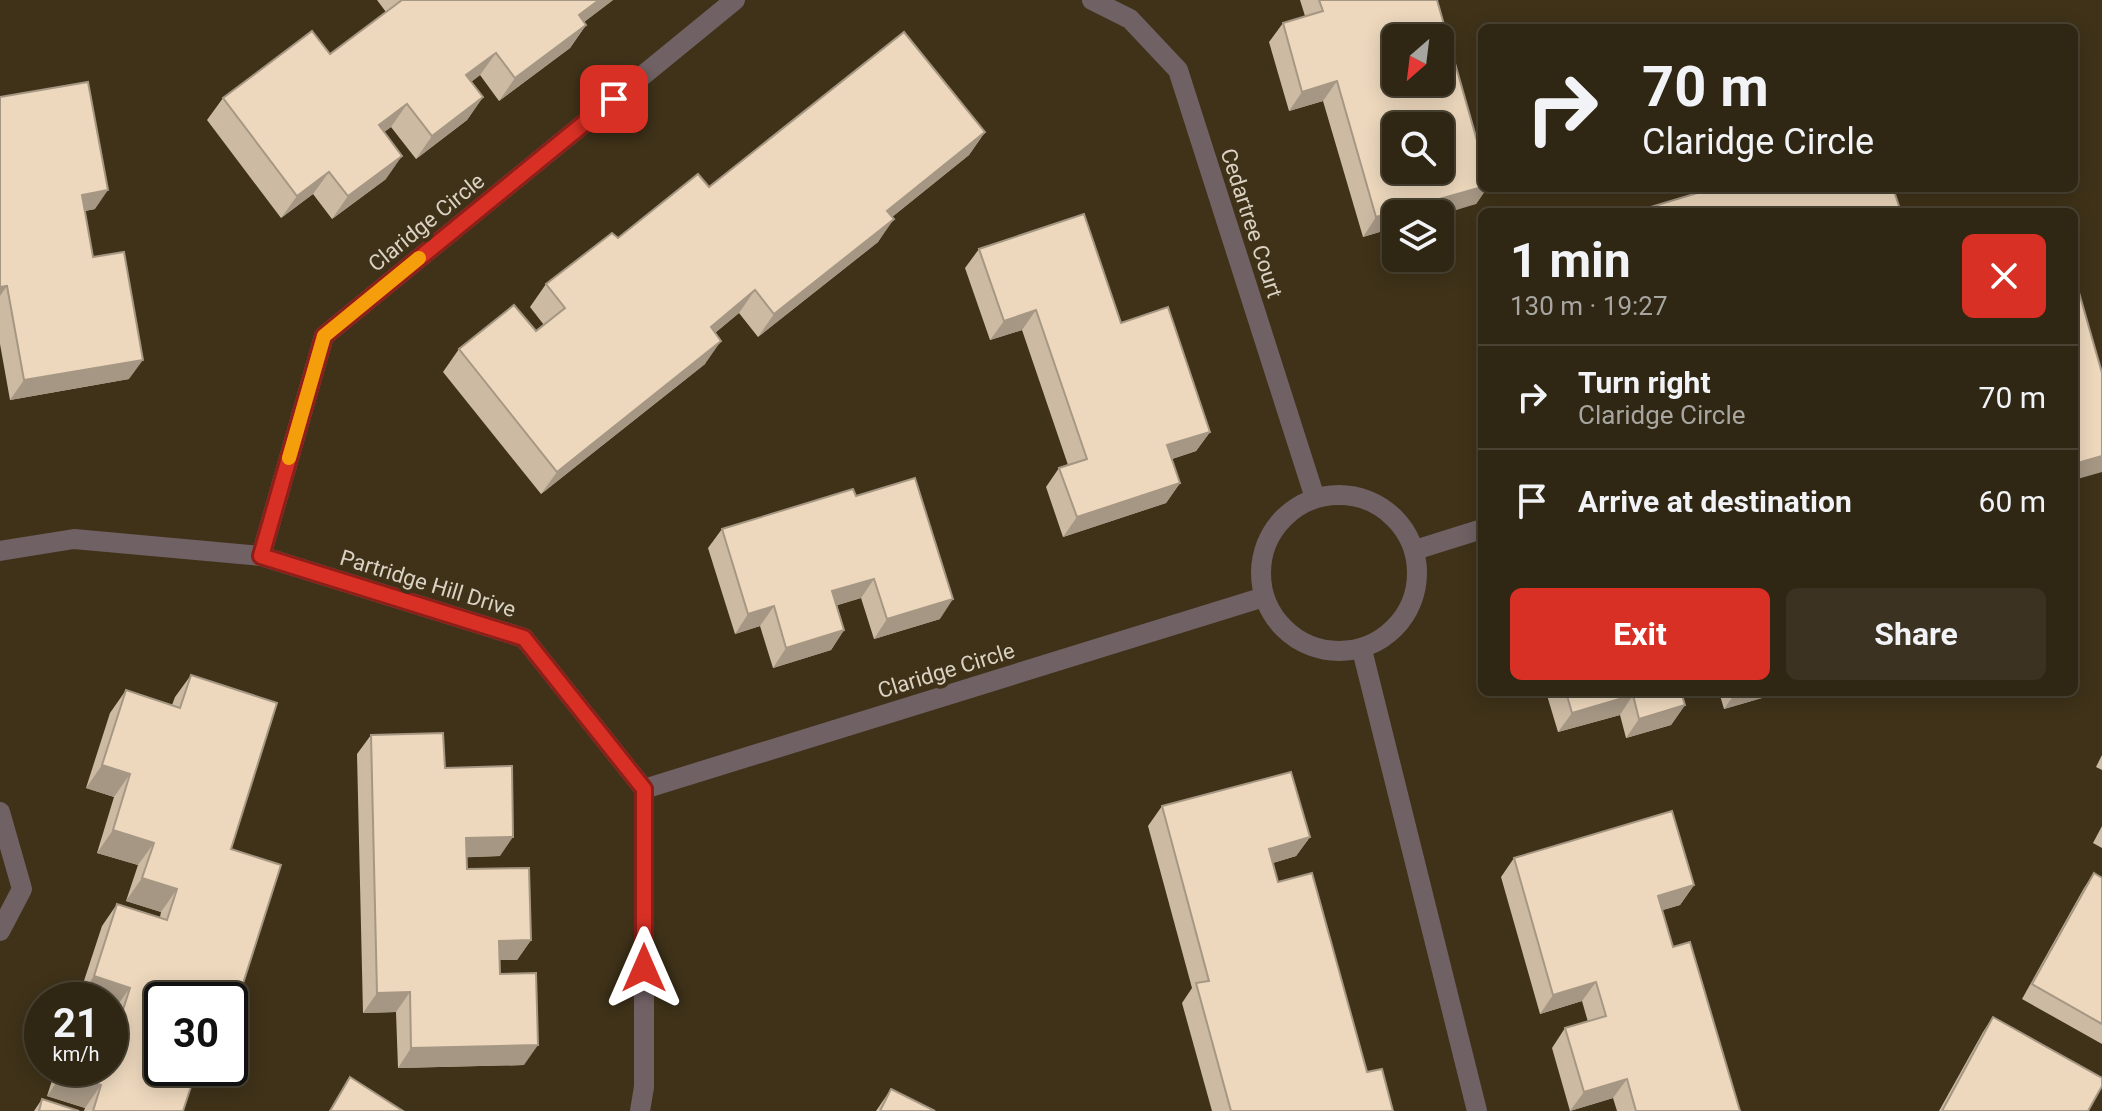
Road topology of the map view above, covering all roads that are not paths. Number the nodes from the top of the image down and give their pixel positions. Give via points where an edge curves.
1 (735, 0) edge
2 (1092, 0) edge
3 (1315, 498) junction
4 (1478, 530) edge
5 (1415, 550) junction
6 (0, 551) edge
7 (261, 556) junction
8 (1264, 597) junction
9 (1362, 650) junction
10 (644, 789) junction
11 (0, 812) edge
12 (0, 931) edge
13 (640, 1111) edge
14 (1477, 1111) edge

1 - 7 street, Claridge Circle via 324,336
2 - 3 street, Cedartree Court via 1130,19 1178,70
3 - 5 street via 1346,494 1376,503 1400,523
3 - 8 street via 1288,512 1268,537 1260,566
4 - 5 street
5 - 9 street via 1419,581 1409,611 1390,634
6 - 7 street, Partridge Hill Drive via 74,539
7 - 10 street, Partridge Hill Drive via 524,638
8 - 9 street via 1278,625 1302,644 1332,652
8 - 10 street, Claridge Circle
9 - 14 street
10 - 13 street
11 - 12 street via 22,889

